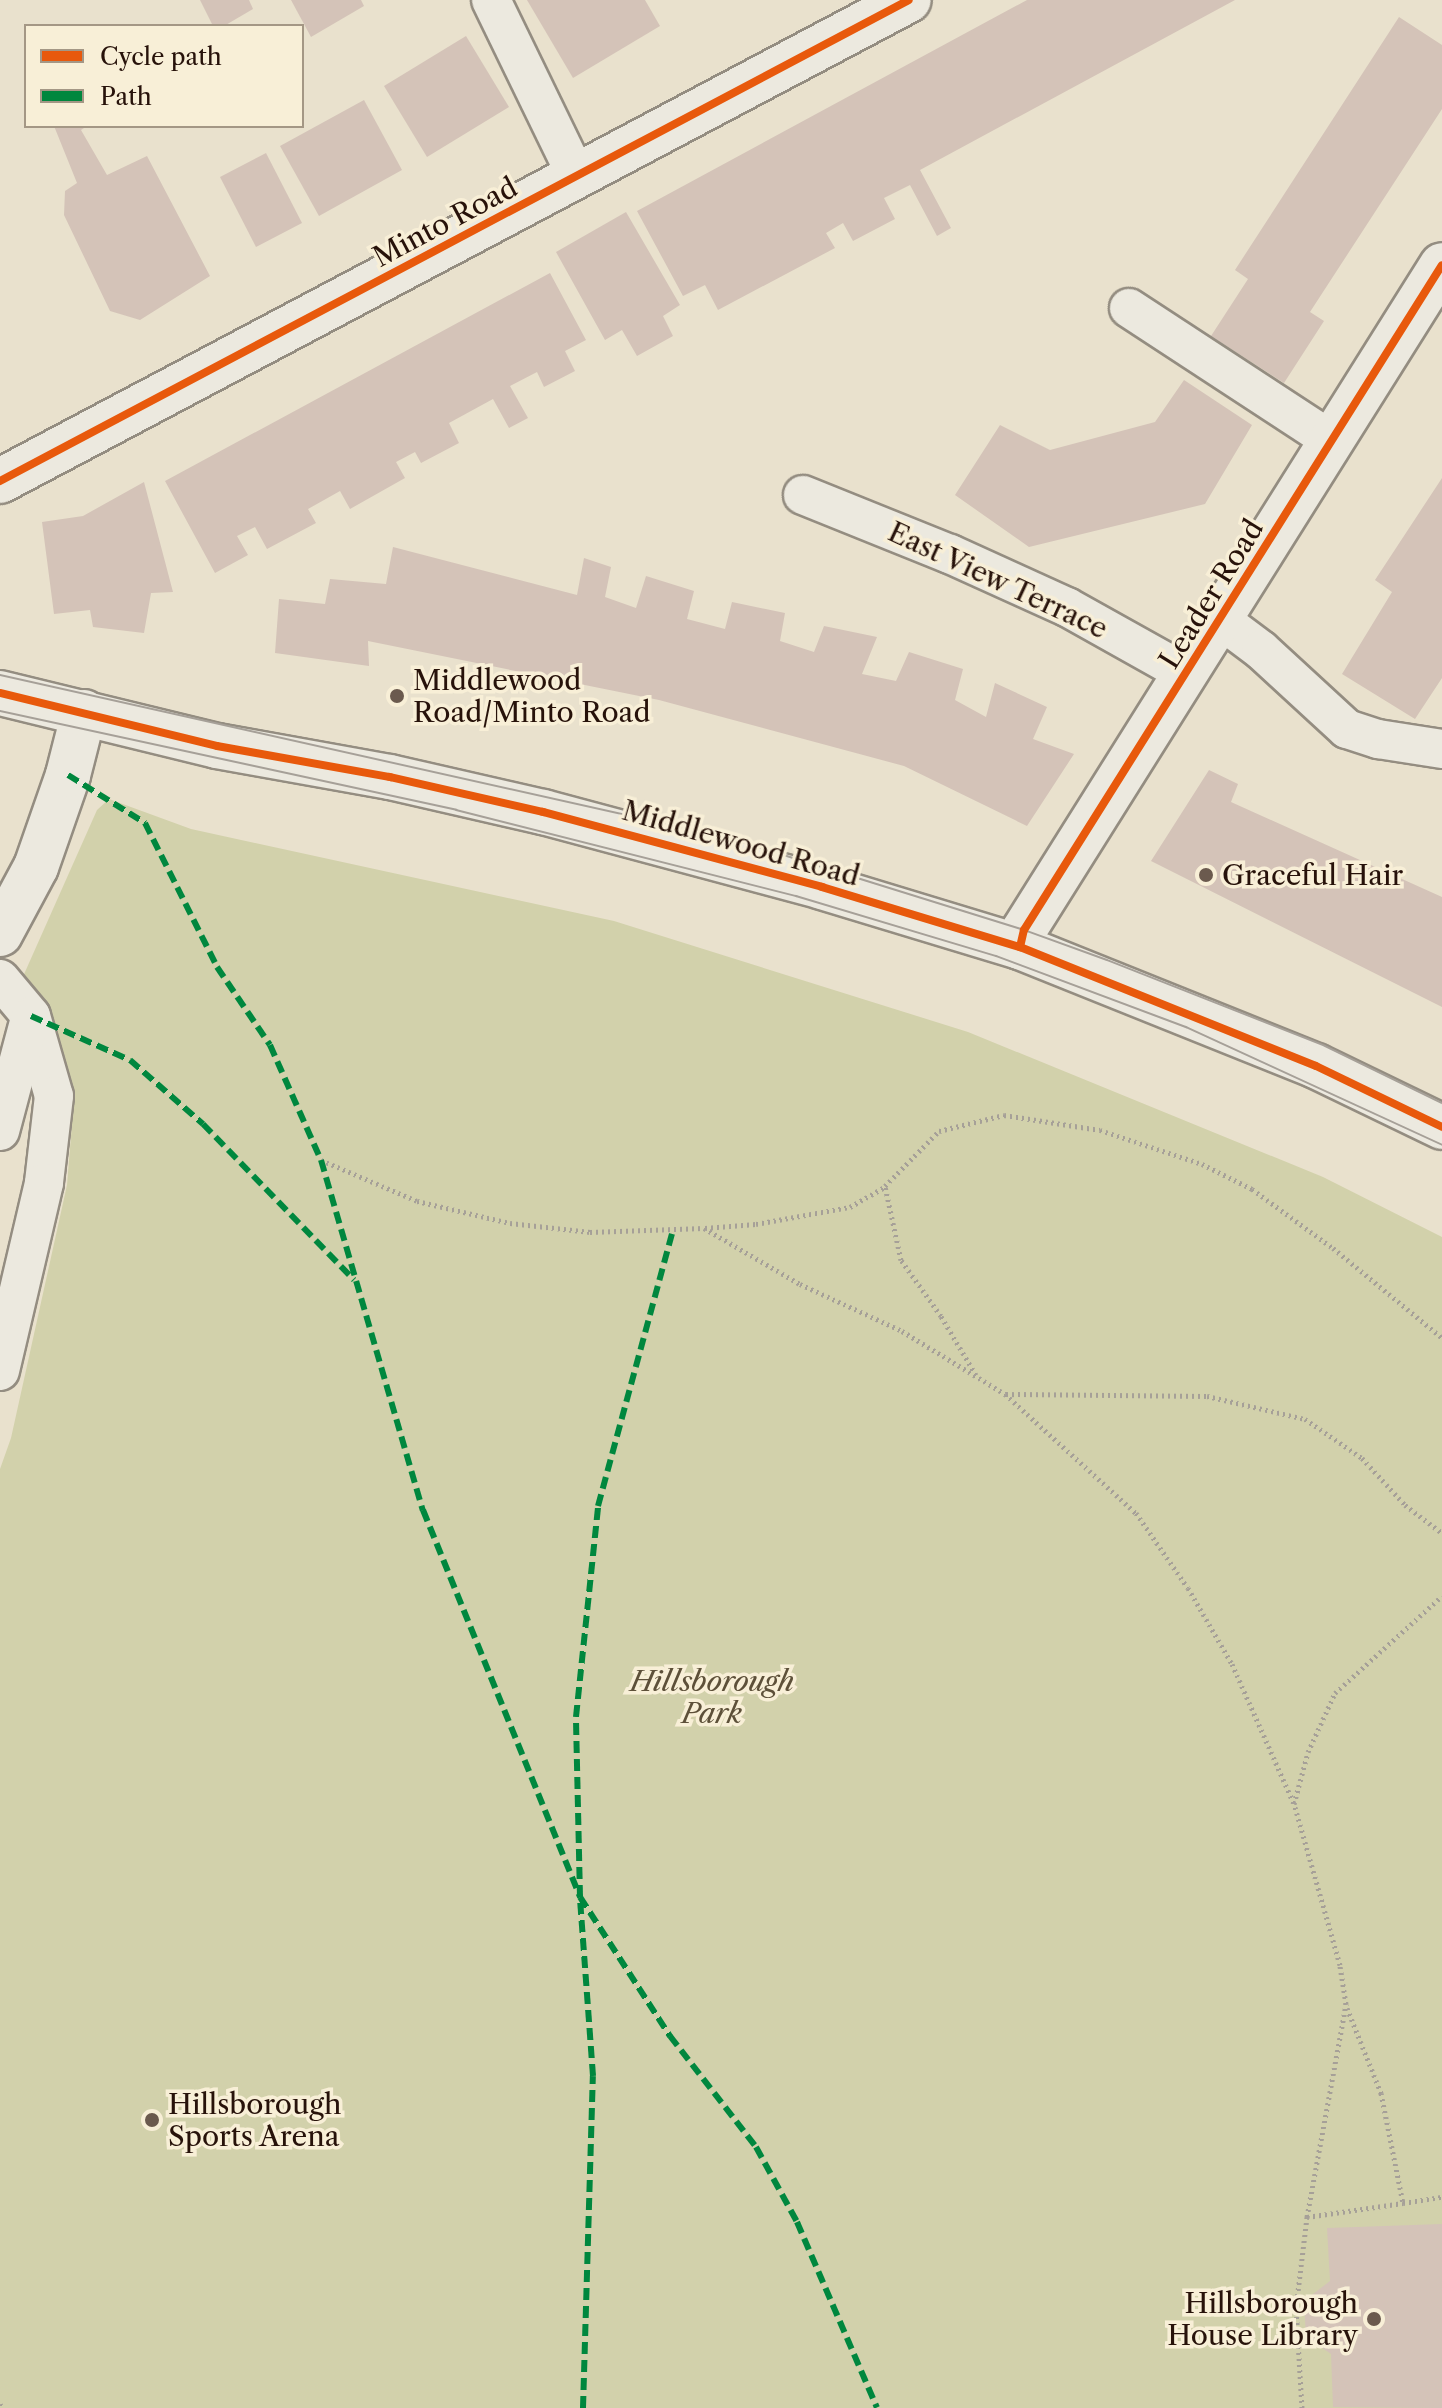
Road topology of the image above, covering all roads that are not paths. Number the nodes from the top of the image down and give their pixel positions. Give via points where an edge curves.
1 (491, 0) edge
2 (909, 0) edge
3 (577, 177) junction
4 (1442, 265) edge
5 (1129, 308) dead end
6 (1331, 440) junction
7 (0, 481) edge
8 (803, 495) dead end
9 (1221, 620) junction
10 (1187, 674) junction
11 (0, 693) edge
12 (84, 712) junction
13 (1442, 749) edge
14 (0, 934) edge
15 (1020, 947) junction
16 (0, 979) edge
17 (31, 1016) junction
18 (1442, 1127) edge
19 (0, 1131) edge
20 (0, 1371) edge

1 - 3 lane
2 - 3 street, Minto Road
3 - 7 street, Minto Road
4 - 6 street, Leader Road
5 - 6 lane
6 - 9 street, Leader Road
8 - 10 lane, East View Terrace via 1067,607
9 - 10 street, Leader Road
9 - 13 lane via 1347,729
10 - 15 street, Leader Road via 1024,930
11 - 12 street, Middlewood Road
12 - 14 street via 36,867
12 - 15 street, Middlewood Road via 695,850
15 - 18 street, Middlewood Road via 1316,1066
16 - 17 lane
17 - 19 lane
17 - 20 lane via 54,1096 44,1183

